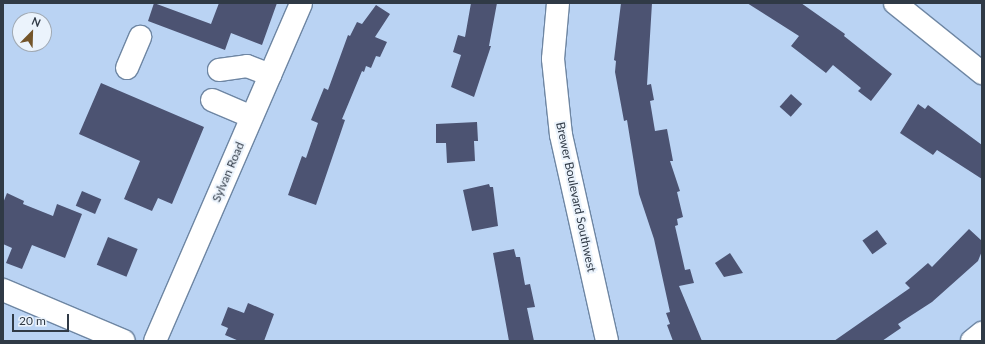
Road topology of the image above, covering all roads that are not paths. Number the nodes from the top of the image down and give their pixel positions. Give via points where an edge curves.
1 (301, 3) edge
2 (558, 3) edge
3 (895, 3) edge
4 (140, 37) dead end
5 (127, 68) dead end
6 (218, 70) dead end
7 (982, 73) edge
8 (270, 75) junction
9 (212, 100) dead end
10 (252, 117) junction
11 (3, 290) edge
12 (982, 333) edge
13 (124, 341) edge
14 (155, 341) edge
15 (607, 341) edge
16 (972, 341) edge

1 - 8 street, Sylvan Road
2 - 15 street, Brewer Boulevard Southwest via 553,59 561,135
3 - 7 street
4 - 5 street
6 - 8 street via 247,66
8 - 10 street, Sylvan Road
9 - 10 street
10 - 14 street, Sylvan Road
11 - 13 street
12 - 16 street

